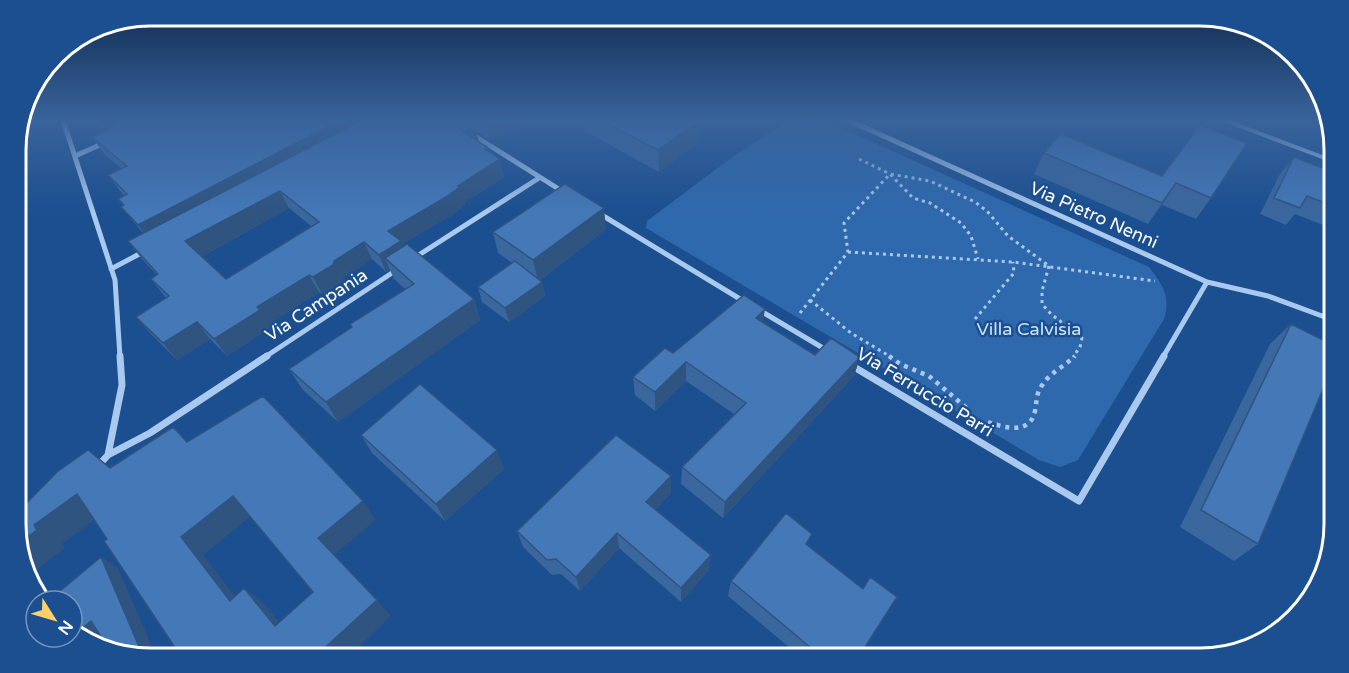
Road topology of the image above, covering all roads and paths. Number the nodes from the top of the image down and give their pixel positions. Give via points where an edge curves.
1 (73, 151) edge
2 (85, 151) edge
3 (498, 151) edge
4 (918, 151) edge
5 (1310, 151) edge
6 (75, 156) junction
7 (1324, 157) edge
8 (859, 159) dead end
9 (890, 174) junction
10 (539, 178) junction
11 (569, 196) edge
12 (589, 207) edge
13 (153, 247) edge
14 (848, 252) junction
15 (978, 259) junction
16 (1013, 262) junction
17 (1049, 266) junction
18 (111, 269) junction
19 (1160, 282) dead end
20 (1207, 282) junction
21 (810, 300) junction
22 (1324, 317) edge
23 (975, 319) dead end
24 (788, 327) junction
25 (973, 413) dead end
26 (981, 418) dead end
27 (108, 455) junction
28 (92, 471) edge

1 - 6 street
2 - 6 street
3 - 10 street
4 - 20 street, Via Pietro Nenni
5 - 7 lane
6 - 18 street
8 - 9 path
9 - 14 path via 844,223
9 - 15 path via 913,198 930,203 961,223 971,236
9 - 17 path via 930,181 975,202 1008,236
10 - 11 street
10 - 27 street, Via Campania via 150,433
12 - 24 street, Via Ferruccio Parri
13 - 18 street
14 - 15 path
14 - 21 path
15 - 16 path
16 - 17 path
16 - 23 path via 1014,273
17 - 19 path
17 - 26 path via 1041,305 1075,330 1082,338 1081,348 1039,389 1028,424 1010,428
18 - 27 street via 122,385
20 - 22 street, Via Pietro Nenni via 1268,296
20 - 24 street, Via Ferruccio Parri via 1079,501
21 - 24 path
21 - 25 path via 851,333 900,364 929,376
27 - 28 street, Via Campania

